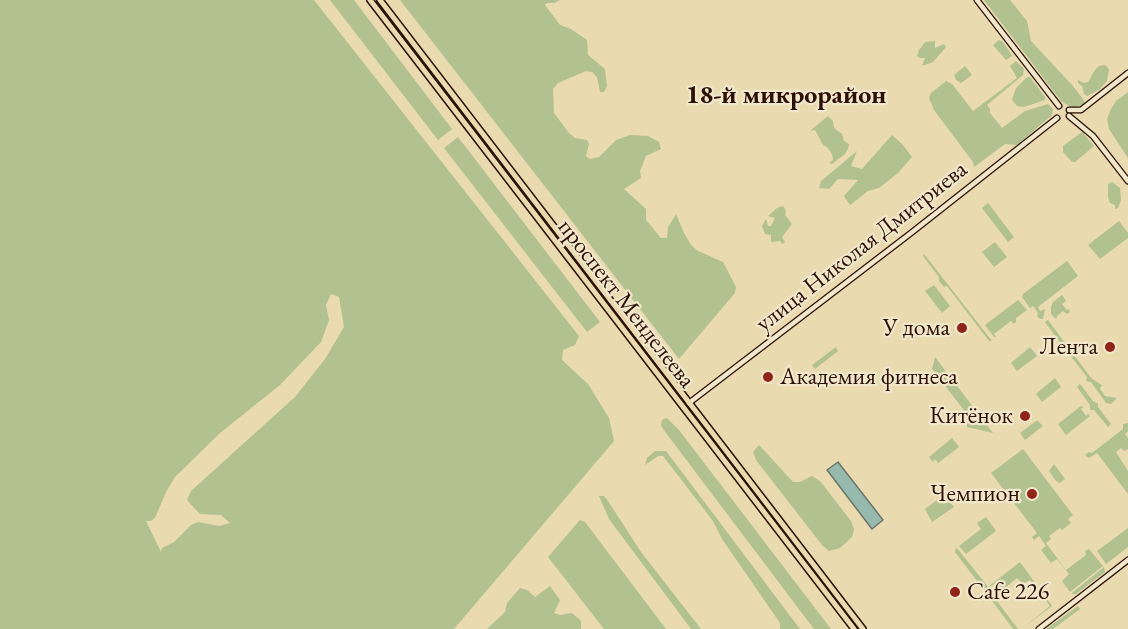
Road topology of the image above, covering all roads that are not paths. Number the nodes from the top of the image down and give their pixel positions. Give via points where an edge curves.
1 (370, 0) edge
2 (380, 0) edge
3 (977, 0) edge
4 (1128, 73) edge
5 (1059, 106) junction
6 (1069, 113) junction
7 (1057, 118) junction
8 (474, 123) junction
9 (468, 127) junction
10 (1128, 181) edge
11 (689, 403) junction
12 (1128, 560) edge
13 (854, 629) edge
14 (863, 629) edge
15 (1039, 629) edge

1 - 9 main road, проспект Менделеева
2 - 8 main road, проспект Менделеева
3 - 5 main road
4 - 6 main road via 1081,110
5 - 6 main road via 1065,106
5 - 7 main road
6 - 7 main road via 1064,120
6 - 10 main road via 1093,136
7 - 11 main road, улица Николая Дмитриева
8 - 9 main road
8 - 11 main road, проспект Менделеева
9 - 13 main road, проспект Менделеева
11 - 14 main road, проспект Менделеева
12 - 15 main road

